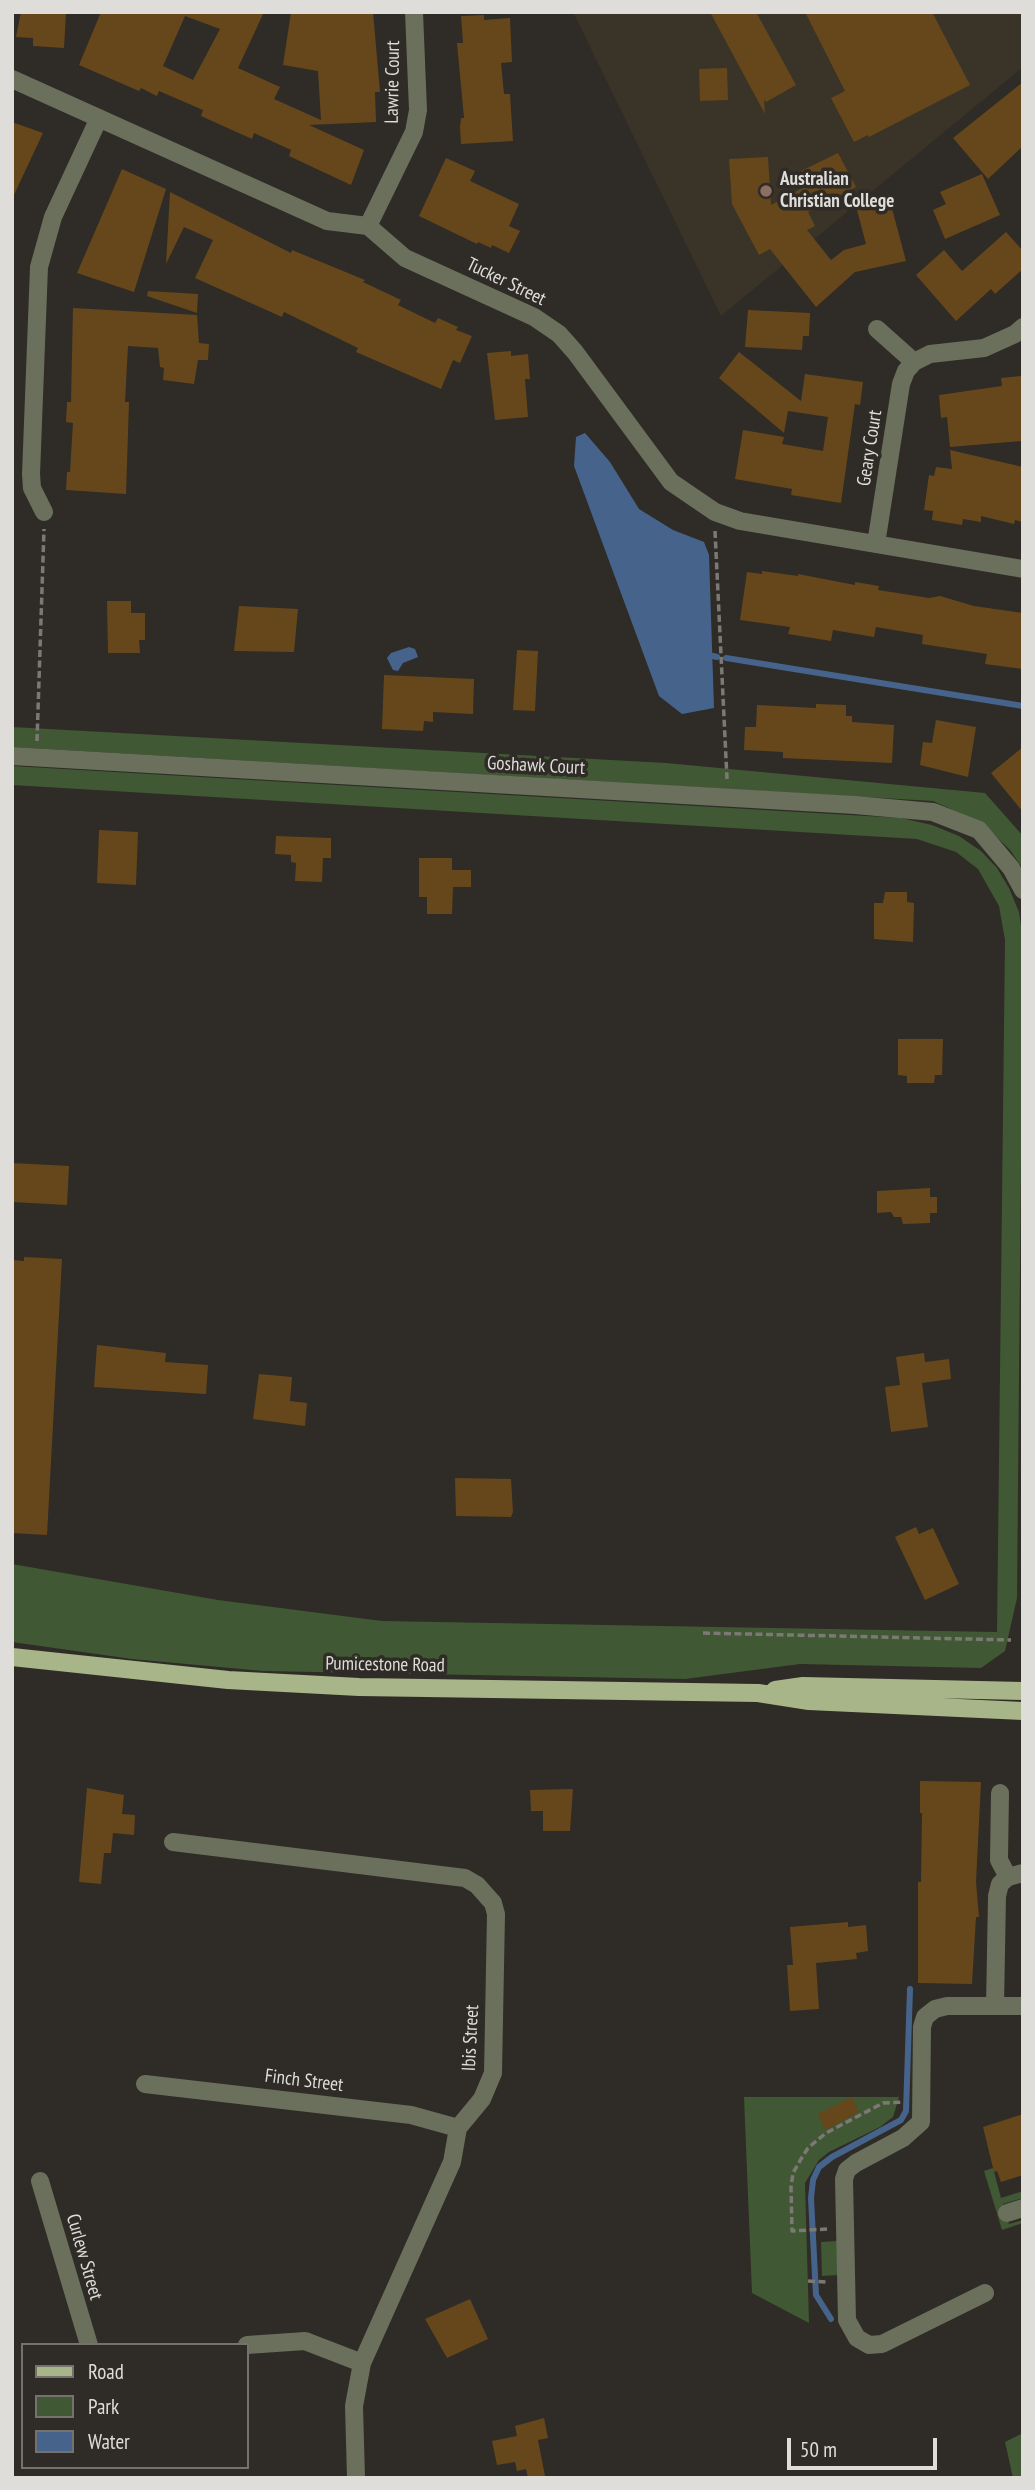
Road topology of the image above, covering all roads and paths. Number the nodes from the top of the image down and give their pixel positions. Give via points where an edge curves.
1 (414, 12) edge
2 (12, 79) edge
3 (99, 118) junction
4 (368, 226) junction
5 (1023, 327) edge
6 (877, 329) dead end
7 (914, 362) junction
8 (44, 512) joint
9 (716, 512) junction
10 (876, 544) junction
11 (1023, 569) edge
12 (12, 756) edge
13 (36, 757) junction
14 (728, 798) junction
15 (1023, 890) edge
16 (704, 1633) dead end
17 (1011, 1640) dead end
18 (12, 1657) edge
19 (1023, 1691) edge
20 (758, 1693) junction
21 (1023, 1711) edge
22 (1000, 1793) dead end
23 (173, 1842) dead end
24 (1015, 1875) edge
25 (995, 2006) junction
26 (1023, 2006) edge
27 (145, 2084) dead end
28 (898, 2102) dead end
29 (458, 2128) junction
30 (40, 2181) dead end
31 (821, 2229) dead end
32 (823, 2280) dead end
33 (808, 2281) dead end
34 (985, 2293) dead end
35 (88, 2343) edge
36 (248, 2345) edge
37 (362, 2363) junction
38 (356, 2478) edge

1 - 4 street, Lawrie Court via 418,110 414,132
2 - 3 street
3 - 4 street via 327,221
3 - 8 street via 53,217 39,267 31,474 32,488
4 - 9 street, Tucker Street via 405,258 534,317 559,334 671,482
5 - 7 street via 998,343 930,354
6 - 7 street
7 - 10 street, Geary Court via 901,384
8 - 13 path
9 - 10 street, Tucker Street via 740,521
9 - 14 path
10 - 11 street, Tucker Street
12 - 13 street, Goshawk Court
13 - 14 street, Goshawk Court
14 - 15 street, Goshawk Court via 933,812 979,830
16 - 17 path
18 - 20 main road, Pumicestone Road via 228,1680 359,1687
19 - 20 main road, Pumicestone Road via 803,1686
20 - 21 main road, Pumicestone Road via 809,1700
22 - 24 street via 999,1860
23 - 29 street, Ibis Street via 464,1878 487,1894 496,1914 493,2073 482,2099
24 - 25 street via 1000,1884 997,1896
25 - 26 street
25 - 34 street via 947,2006 935,2008 925,2017 921,2122 903,2138 847,2170 842,2191 847,2320 857,2338 882,2344
27 - 29 street, Finch Street via 411,2115
28 - 31 path via 883,2103 825,2133 808,2148 793,2173 792,2231
29 - 37 street, Ibis Street via 452,2162
30 - 35 street, Curlew Street
32 - 33 path
36 - 37 street via 305,2341
37 - 38 street, Ibis Street via 354,2406

